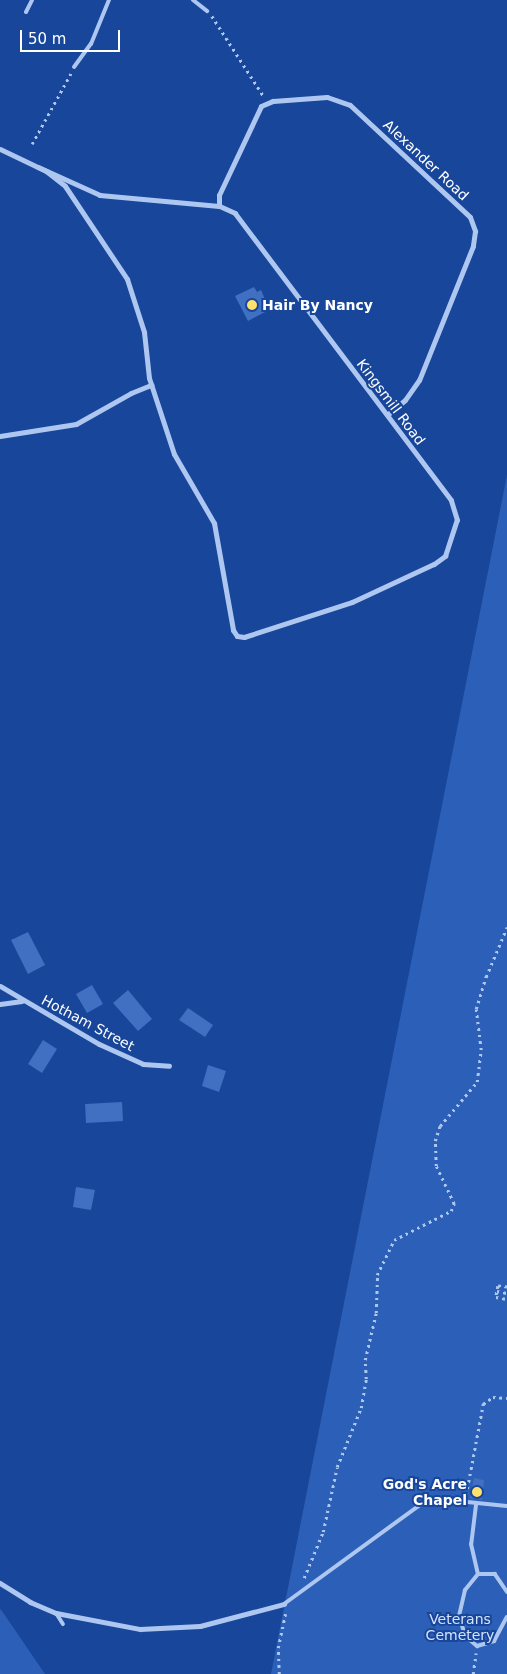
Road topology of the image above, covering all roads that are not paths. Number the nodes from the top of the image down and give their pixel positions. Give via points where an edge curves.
1 (32, 0) edge
2 (109, 0) edge
3 (193, 0) edge
4 (207, 11) road end
5 (26, 12) dead end
6 (74, 67) road end
7 (0, 149) edge
8 (38, 167) junction
9 (84, 189) junction
10 (75, 199) junction
11 (219, 206) junction
12 (151, 385) junction
13 (387, 415) junction
14 (0, 436) edge
15 (0, 986) edge
16 (23, 1001) junction
17 (0, 1004) edge
18 (169, 1066) dead end
19 (476, 1505) junction
20 (507, 1506) edge
21 (478, 1574) junction
22 (0, 1583) edge
23 (507, 1592) edge
24 (284, 1604) joint
25 (56, 1613) junction
26 (507, 1617) edge
27 (63, 1624) dead end

1 - 5 lane
2 - 6 lane via 91,44
3 - 4 lane
7 - 8 street
8 - 9 street, Kingsmill Road
8 - 10 street via 59,181
9 - 10 street, Kingsmill Road via 76,191
9 - 11 street, Kingsmill Road via 117,198
10 - 12 street via 127,279 144,332
11 - 13 street, Kingsmill Road via 235,213
11 - 13 street, Alexander Road via 219,195 258,111 267,102 328,97 343,101 458,204 473,223 473,246 419,380 405,400
12 - 13 street, Kingsmill Road via 177,462 214,523 233,630 237,636 244,637 352,602 445,556 456,526 454,506
12 - 14 street via 76,424
15 - 16 street, Hotham Street
16 - 17 street
16 - 18 street, Hotham Street via 143,1064
19 - 20 lane
19 - 21 lane via 472,1544
19 - 24 lane via 438,1498 424,1502
21 - 23 lane via 495,1574
21 - 26 lane via 465,1590 458,1615 465,1636 477,1646 494,1641
22 - 25 street via 30,1602
24 - 25 street via 232,1620 162,1630
25 - 27 lane

